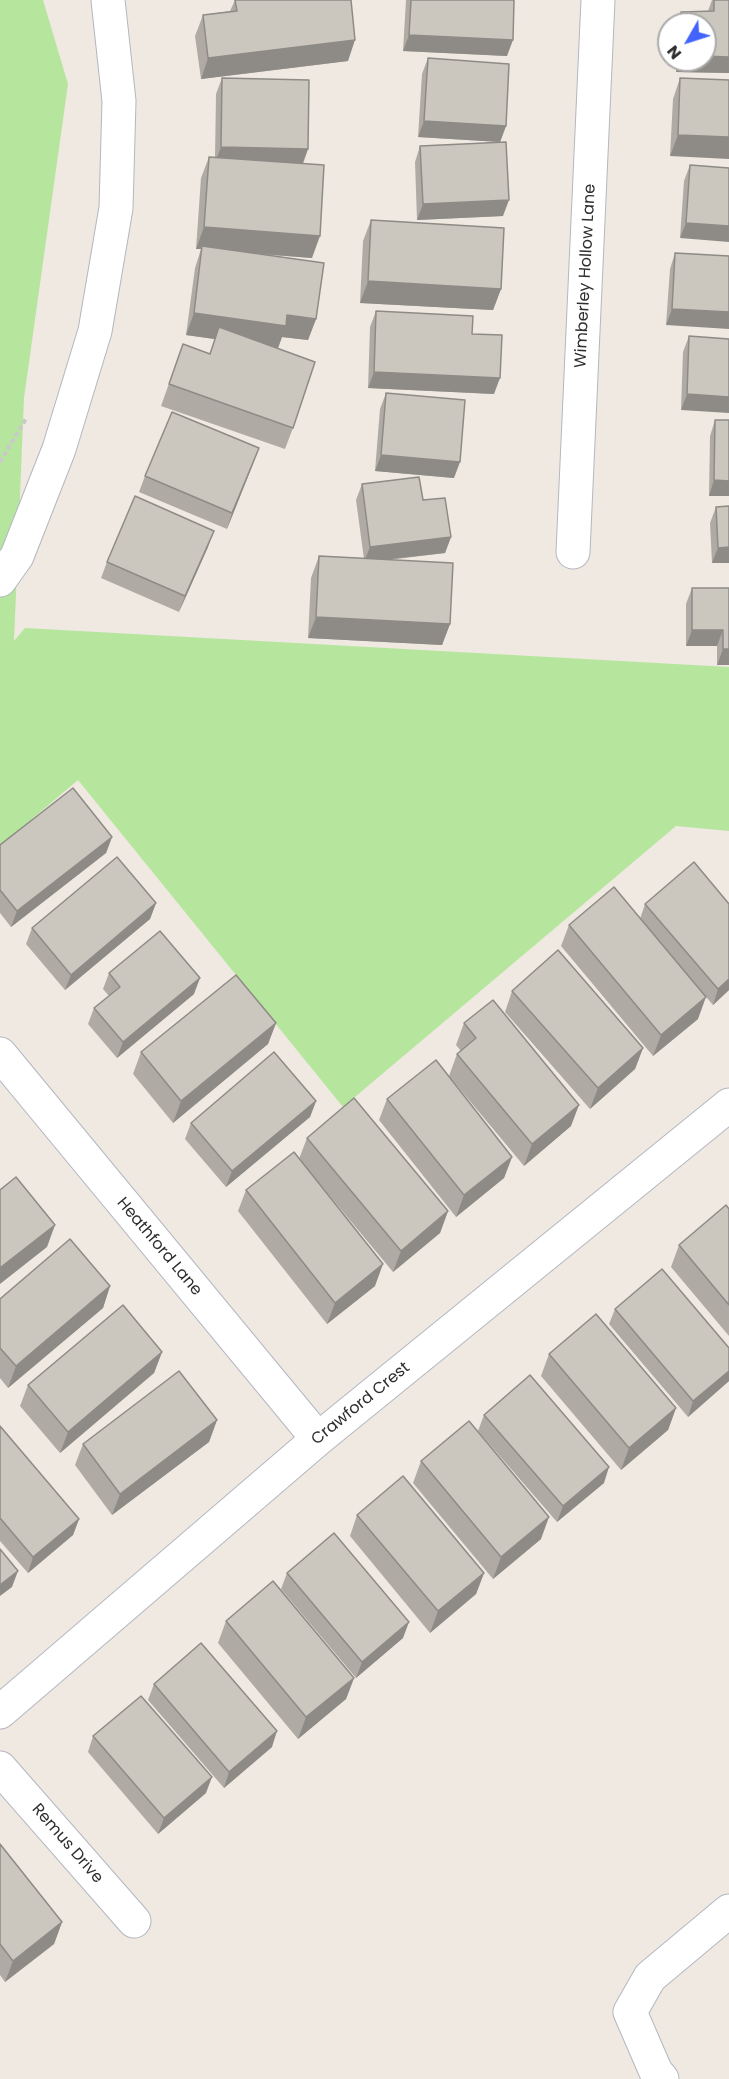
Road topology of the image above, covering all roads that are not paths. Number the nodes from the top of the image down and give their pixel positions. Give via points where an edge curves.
1 (108, 0) edge
2 (598, 0) edge
3 (573, 552) dead end
4 (0, 580) edge
5 (0, 1054) edge
6 (729, 1105) edge
7 (318, 1439) junction
8 (0, 1712) edge
9 (0, 1768) edge
10 (729, 1911) edge
11 (134, 1921) dead end
12 (662, 2079) edge

1 - 4 street via 119,101 116,208 95,331 59,449 16,556
2 - 3 street, Wimberley Hollow Lane
5 - 7 street, Heathford Lane
6 - 7 street, Crawford Crest
7 - 8 street, Crawford Crest
9 - 11 street, Remus Drive
10 - 12 street via 650,1977 630,2012

